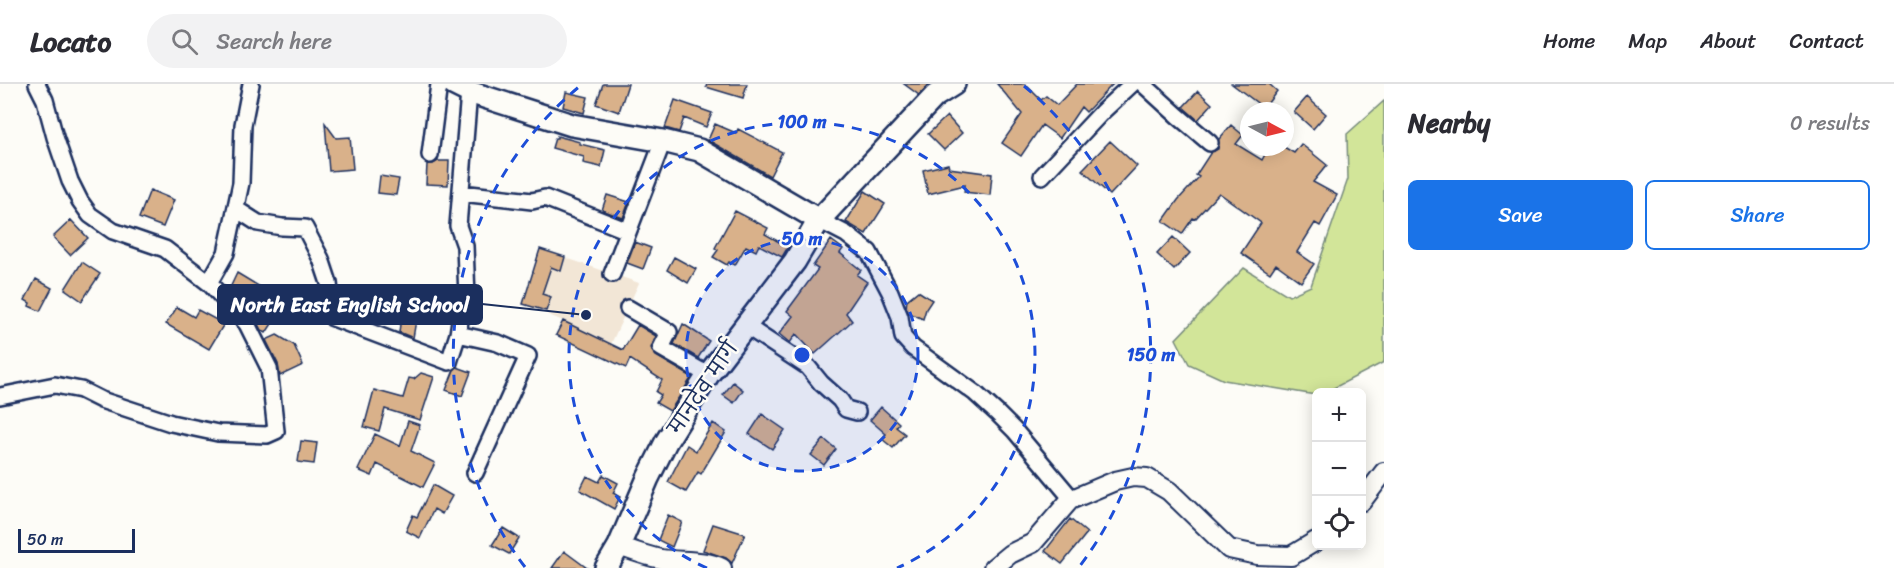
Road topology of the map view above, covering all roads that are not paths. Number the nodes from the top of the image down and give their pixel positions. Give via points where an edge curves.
1 (37, 84) edge
2 (251, 84) edge
3 (439, 84) edge
4 (954, 84) edge
5 (1132, 84) edge
6 (1143, 84) edge
7 (461, 88) edge
8 (663, 141) junction
9 (1210, 143) dead end
10 (430, 155) dead end
11 (1042, 176) dead end
12 (460, 193) junction
13 (236, 209) junction
14 (819, 220) junction
15 (628, 231) junction
16 (612, 274) dead end
17 (209, 283) junction
18 (628, 308) dead end
19 (746, 326) junction
20 (458, 334) junction
21 (708, 375) junction
22 (0, 396) edge
23 (857, 412) dead end
24 (1384, 472) edge
25 (476, 473) dead end
26 (1366, 496) edge
27 (1070, 500) junction
28 (1312, 544) edge
29 (619, 546) junction
30 (606, 568) edge
31 (722, 568) edge
32 (993, 568) edge

1 - 17 street via 70,181 90,214 113,231 165,249
2 - 13 street via 243,125
3 - 10 street
4 - 14 main road, मानदेव मार्ग via 935,96
5 - 11 street
6 - 9 street
7 - 8 main road via 572,125
7 - 12 street
8 - 14 main road via 699,150
8 - 15 street
12 - 15 street via 532,201 545,198
12 - 20 street via 458,226 465,246 467,297
13 - 17 street via 226,253
13 - 20 street via 258,223 305,228 329,283 333,318 449,362
14 - 19 main road, मानदेव मार्ग via 795,261
14 - 27 street via 869,252 900,317 903,337 1016,431
15 - 16 street
17 - 22 street via 248,324 269,368 276,431 267,435 218,433 171,423 81,390 56,385
18 - 21 street via 669,332 661,348
19 - 21 main road, मानदेव मार्ग
19 - 23 street via 808,367 846,409
20 - 25 street via 498,343 528,356
21 - 29 main road, मानदेव मार्ग via 666,442
24 - 26 street
27 - 28 street via 1115,481 1147,478 1169,491 1229,549 1291,556
27 - 32 street via 1033,543
29 - 30 main road, मानदेव मार्ग
29 - 31 street via 659,558

